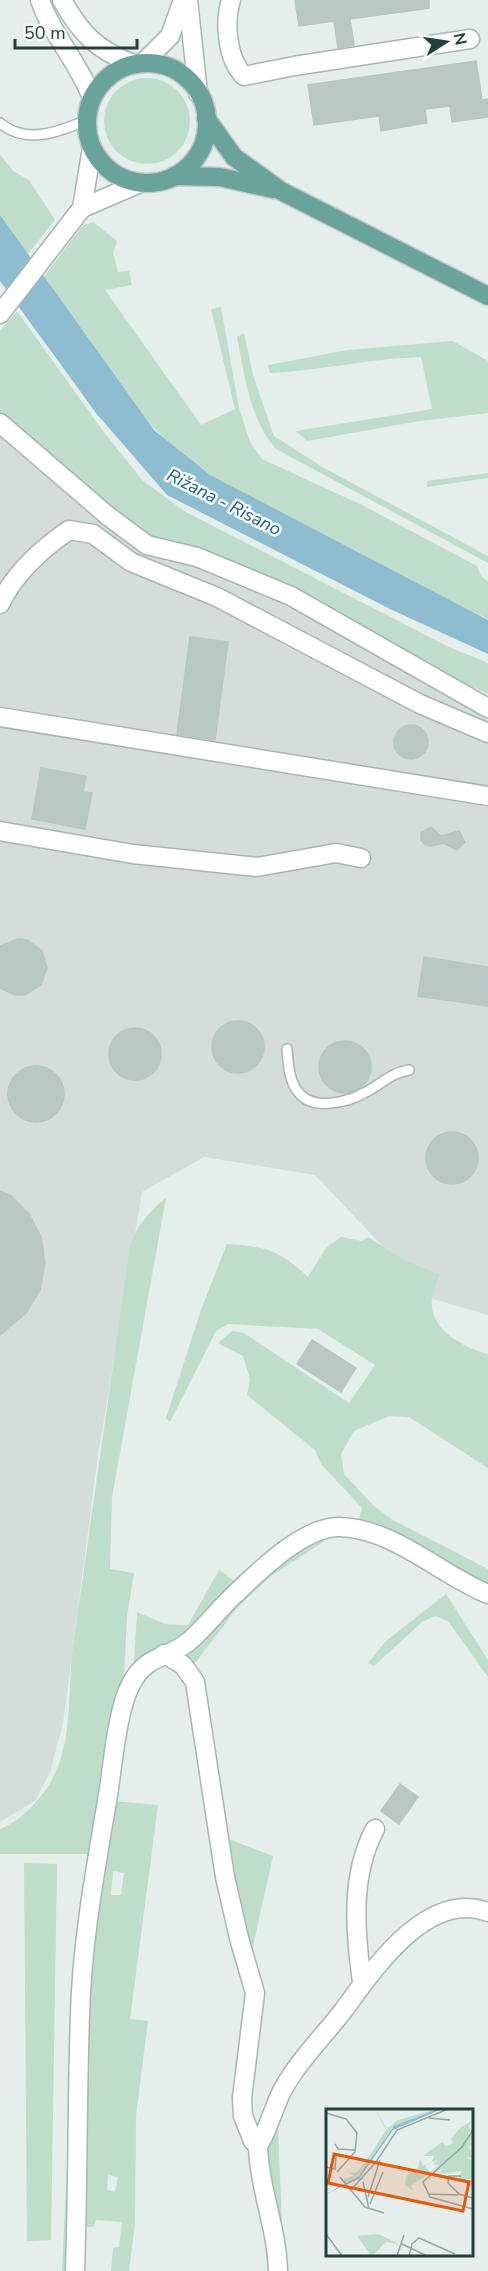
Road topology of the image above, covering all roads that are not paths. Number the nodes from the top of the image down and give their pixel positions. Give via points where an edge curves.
1 (40, 0) edge
2 (63, 0) edge
3 (186, 0) edge
4 (231, 0) edge
5 (470, 39) dead end
6 (138, 64) junction
7 (198, 93) junction
8 (92, 98) junction
9 (206, 118) junction
10 (87, 120) junction
11 (0, 123) edge
12 (92, 148) junction
13 (174, 176) junction
14 (140, 183) junction
15 (281, 191) junction
16 (79, 212) junction
17 (488, 297) edge
18 (0, 314) edge
19 (0, 423) edge
20 (0, 604) edge
21 (488, 708) edge
22 (0, 717) edge
23 (488, 733) edge
24 (488, 796) edge
25 (0, 831) edge
26 (361, 858) dead end
27 (288, 1049) dead end
28 (409, 1070) dead end
29 (488, 1594) edge
30 (164, 1654) junction
31 (375, 1829) dead end
32 (488, 1912) edge
33 (363, 1982) junction
34 (258, 2145) junction
35 (75, 2271) edge
36 (278, 2271) edge

1 - 8 street via 85,78
2 - 6 street via 71,17 97,47
3 - 6 street via 170,36
3 - 7 street
4 - 5 street via 228,36 238,70 244,76
6 - 7 main road via 156,63 180,73
6 - 8 main road via 113,73
7 - 9 main road
8 - 10 main road
9 - 13 main road via 199,152
9 - 15 main road via 234,157
10 - 11 lane via 62,131 33,135 15,132
10 - 12 main road
12 - 14 main road via 112,171
12 - 16 street
13 - 14 main road
13 - 15 main road via 220,177
14 - 16 street
15 - 17 main road
16 - 18 street
19 - 21 street via 147,545 197,557 291,596
20 - 23 street via 28,565 69,530 93,534 131,562 217,597 410,699
22 - 24 street
25 - 26 street via 133,854 257,867 336,853
27 - 28 lane via 292,1080 299,1095 313,1101 334,1103 352,1099 396,1072
29 - 30 street via 461,1583 386,1538 367,1530 335,1527 301,1540 280,1554 186,1643
30 - 34 street via 183,1665 195,1682 225,1877 255,1993 242,2098 243,2116
30 - 35 street via 150,1660 125,1696 92,1890 80,2012
31 - 33 street via 359,1869 357,1934
32 - 33 street via 460,1909 437,1914 411,1931
33 - 34 street via 299,2063 282,2090
34 - 36 street via 258,2167 277,2244

